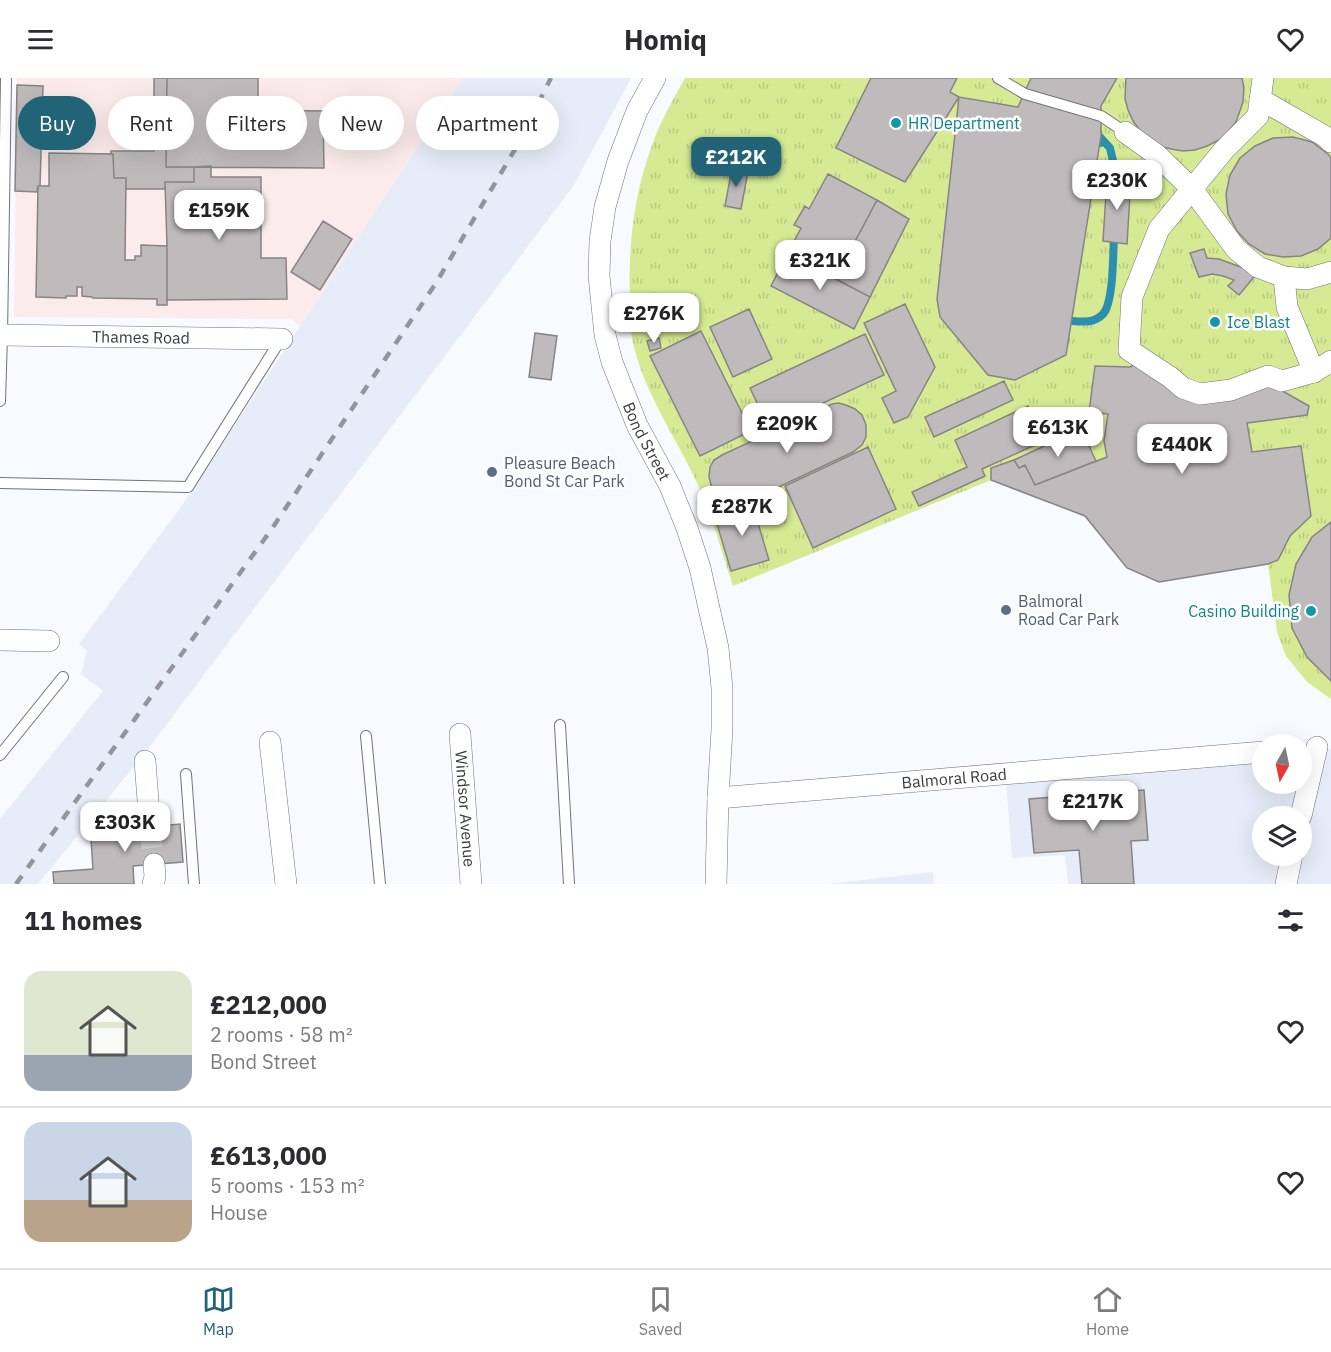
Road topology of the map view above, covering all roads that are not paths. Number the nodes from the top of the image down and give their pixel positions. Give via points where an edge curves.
1 (6, 78) edge
2 (655, 78) edge
3 (998, 78) edge
4 (1263, 78) edge
5 (1260, 99) junction
6 (1125, 132) joint
7 (1331, 142) edge
8 (1192, 189) junction
9 (1331, 272) edge
10 (1284, 277) junction
11 (1, 335) edge
12 (282, 339) joint
13 (1322, 366) edge
14 (0, 401) edge
15 (0, 483) edge
16 (0, 640) edge
17 (48, 641) dead end
18 (63, 676) dead end
19 (560, 725) dead end
20 (460, 734) dead end
21 (366, 736) dead end
22 (270, 742) dead end
23 (1317, 747) edge
24 (1252, 753) edge
25 (0, 755) edge
26 (145, 761) dead end
27 (186, 774) dead end
28 (718, 798) junction
29 (1303, 806) edge
30 (150, 827) tunnel mouth
31 (1290, 866) edge
32 (194, 884) edge
33 (286, 884) edge
34 (380, 884) edge
35 (471, 884) edge
36 (569, 884) edge
37 (716, 884) edge
38 (1286, 884) edge

1 - 11 lane
2 - 28 street, Bond Street via 637,111 618,161 605,207 599,276 612,362 637,425 670,486 687,528 709,606 722,688
3 - 6 lane via 1025,94 1101,116
4 - 5 street
5 - 7 street
5 - 8 street via 1258,116
6 - 8 street
8 - 10 street via 1236,249 1258,267
8 - 13 street via 1159,230 1132,297 1129,350 1184,388 1200,394 1231,390 1268,376 1282,381
9 - 10 street via 1307,279
10 - 13 street via 1287,307
11 - 12 street, Thames Road
11 - 14 lane
12 - 15 lane via 188,487
16 - 17 street
18 - 25 lane
19 - 36 lane
20 - 35 street, Windsor Avenue
21 - 34 lane
22 - 33 street
23 - 29 street
24 - 28 street, Balmoral Road
26 - 30 street
27 - 32 lane
28 - 37 street, Bond Street
31 - 38 street

